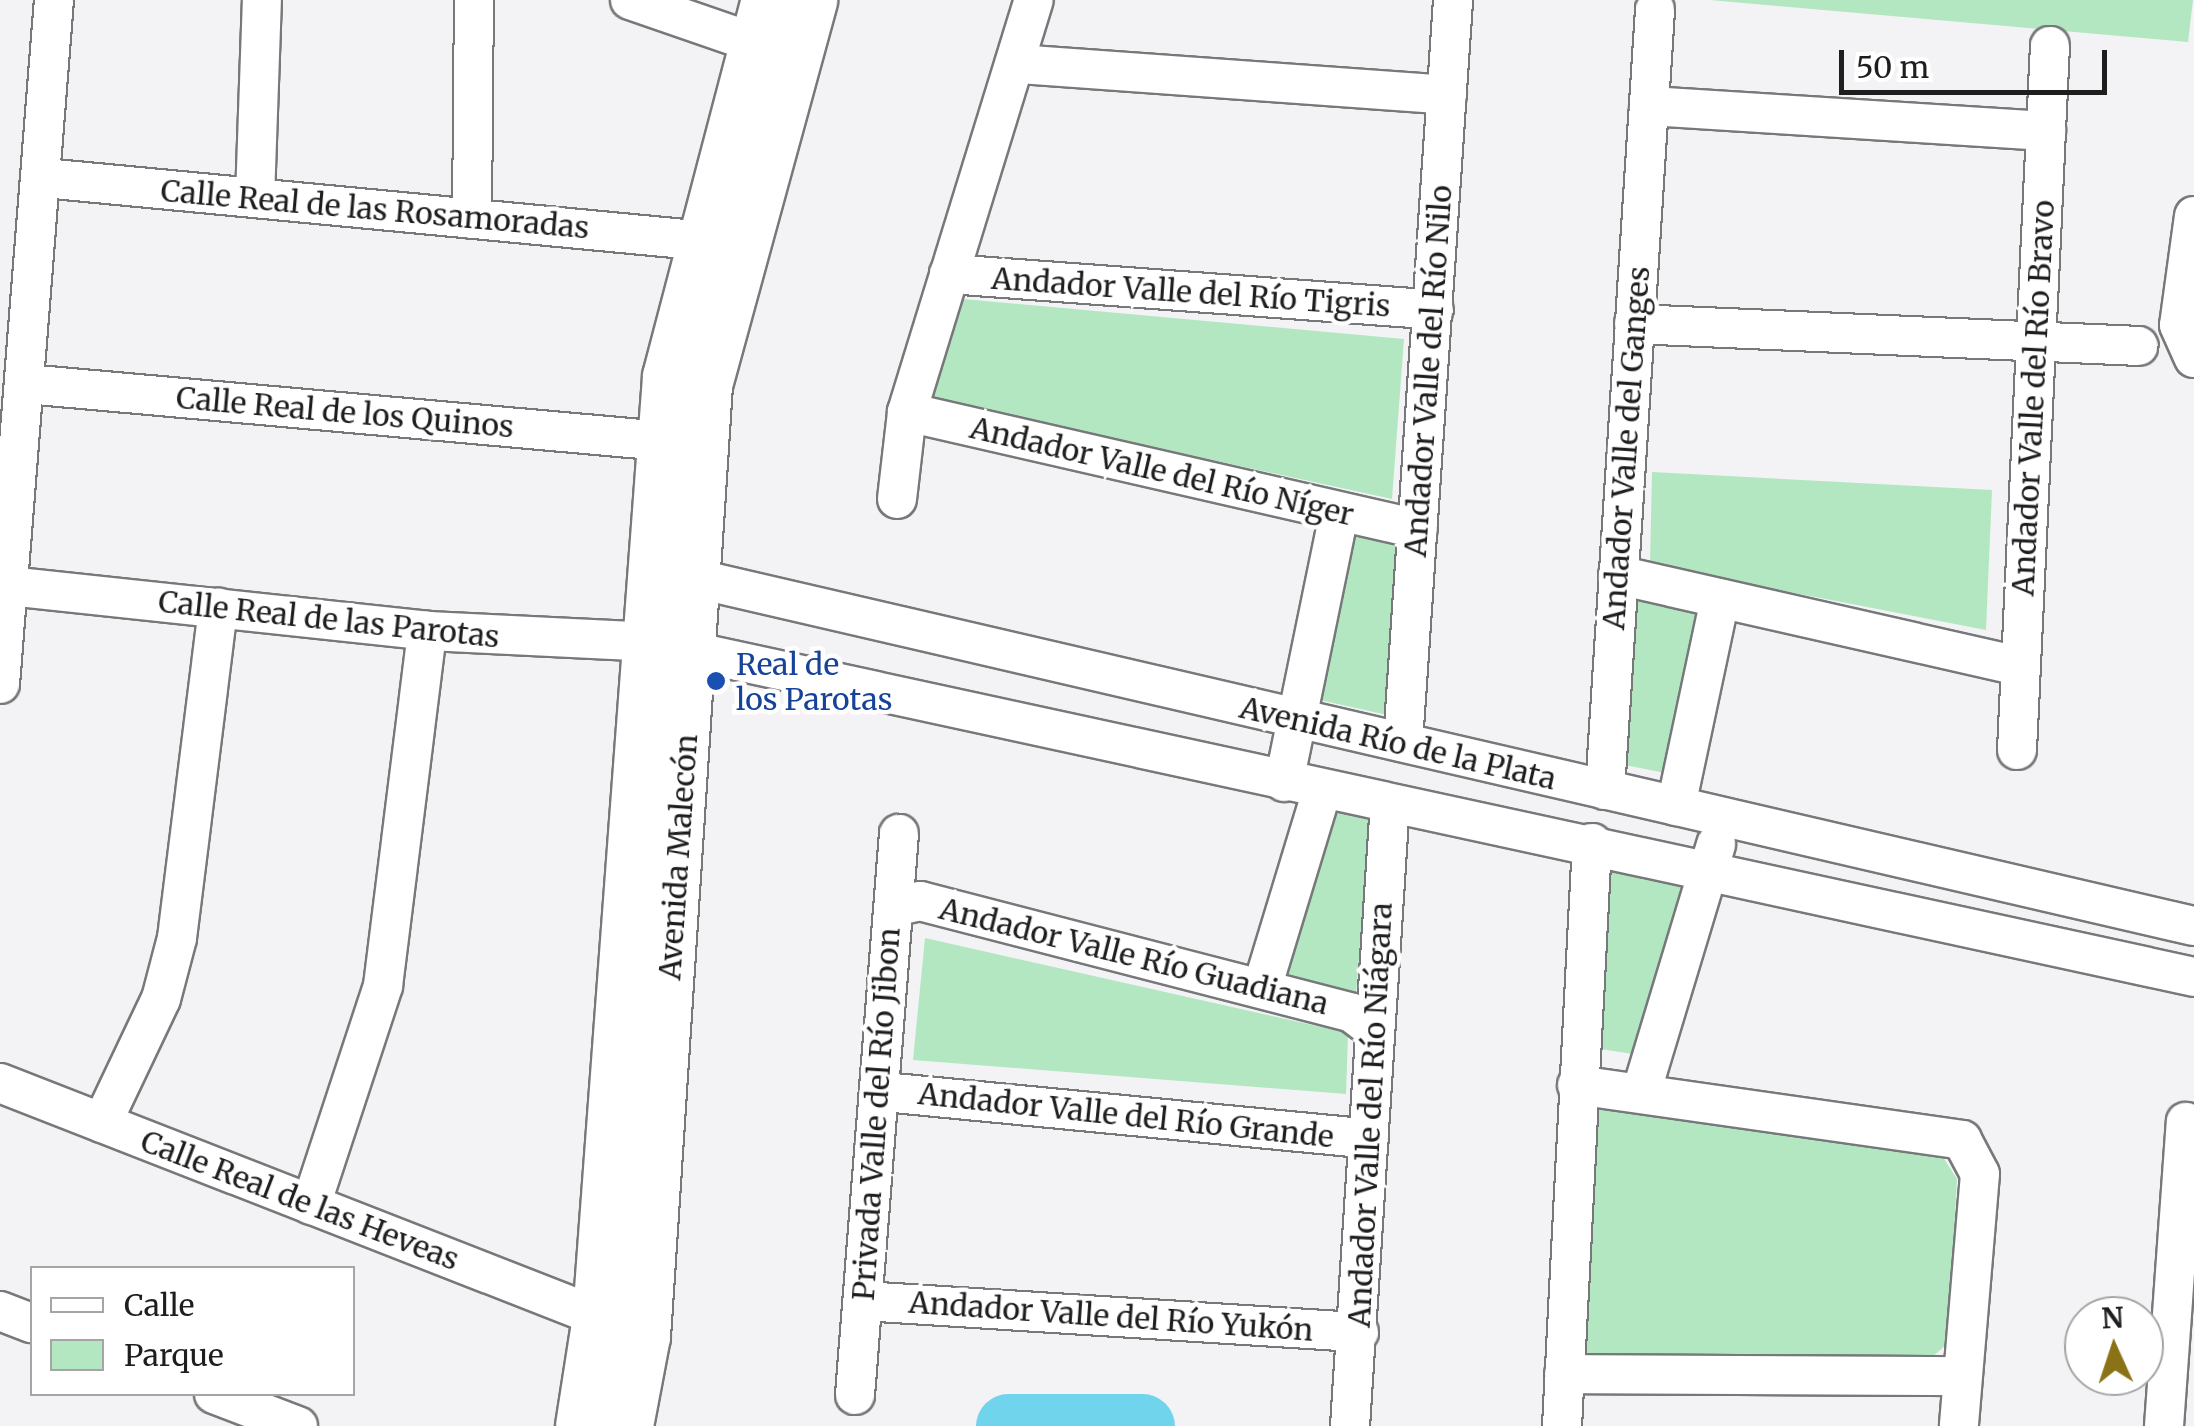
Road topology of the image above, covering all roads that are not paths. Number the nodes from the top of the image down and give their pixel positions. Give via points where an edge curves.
1 (54, 0) edge
2 (262, 0) edge
3 (474, 0) edge
4 (630, 0) edge
5 (811, 0) edge
6 (1034, 0) edge
7 (1452, 0) edge
8 (1655, 10) dead end
9 (762, 22) edge
10 (2050, 46) dead end
11 (1018, 64) junction
12 (1446, 95) junction
13 (1648, 106) junction
14 (2046, 131) junction
15 (44, 178) junction
16 (255, 198) junction
17 (2194, 216) edge
18 (472, 219) junction
19 (705, 241) junction
20 (949, 274) junction
21 (1434, 310) junction
22 (1634, 324) junction
23 (2036, 342) junction
24 (2139, 346) dead end
25 (2189, 352) edge
26 (26, 384) junction
27 (907, 412) junction
28 (664, 441) junction
29 (897, 498) dead end
30 (1339, 513) junction
31 (1418, 529) junction
32 (677, 574) junction
33 (1618, 575) junction
34 (9, 586) junction
35 (1720, 599) junction
36 (218, 608) junction
37 (428, 631) junction
38 (671, 649) junction
39 (2020, 666) junction
40 (0, 684) edge
41 (1298, 722) junction
42 (1403, 742) junction
43 (2017, 750) dead end
44 (1284, 782) junction
45 (1322, 790) junction
46 (1605, 790) junction
47 (1390, 803) junction
48 (1676, 806) junction
49 (1724, 817) junction
50 (899, 834) dead end
51 (1592, 843) junction
52 (1710, 867) junction
53 (894, 907) junction
54 (2141, 913) junction
55 (2194, 926) edge
56 (2130, 962) junction
57 (2194, 977) edge
58 (1262, 988) junction
59 (1369, 1026) junction
60 (0, 1083) edge
61 (1577, 1085) junction
62 (884, 1092) junction
63 (1641, 1093) junction
64 (2186, 1122) dead end
65 (102, 1123) junction
66 (1369, 1139) junction
67 (633, 1163) junction
68 (2188, 1190) edge
69 (311, 1204) junction
70 (863, 1301) junction
71 (0, 1311) edge
72 (600, 1317) junction
73 (30, 1322) edge
74 (1359, 1332) junction
75 (1564, 1374) junction
76 (1958, 1376) junction
77 (855, 1395) dead end
78 (219, 1396) edge
79 (298, 1426) edge
80 (582, 1426) edge
81 (627, 1426) edge
82 (1350, 1426) edge
83 (1562, 1426) edge
84 (1958, 1426) edge
85 (2164, 1426) edge

1 - 15 street
2 - 16 street
3 - 18 street
4 - 9 street
5 - 32 street, Avenida Malecón via 706,385
6 - 11 street
7 - 12 street, Andador Valle del Río Nilo
8 - 13 street, Andador Valle del Ganges
9 - 19 street, Avenida Malecón
10 - 14 street, Andador Valle del Río Bravo
11 - 12 street
11 - 20 street
12 - 21 street, Andador Valle del Río Nilo
13 - 14 street
13 - 22 street, Andador Valle del Ganges
14 - 23 street, Andador Valle del Río Bravo
15 - 16 street, Calle Real de las Rosamoradas
15 - 26 street
16 - 18 street, Calle Real de las Rosamoradas
17 - 25 street via 2179,325
18 - 19 street, Calle Real de las Rosamoradas
19 - 28 street, Avenida Malecón via 669,377
20 - 21 street, Andador Valle del Río Tigris
20 - 27 street
21 - 31 street, Andador Valle del Río Nilo
22 - 23 street
22 - 33 street, Andador Valle del Ganges
23 - 24 street
23 - 39 street, Andador Valle del Río Bravo
26 - 28 street, Calle Real de los Quinos
26 - 34 street
27 - 29 street
27 - 30 street, Andador Valle del Río Níger
28 - 32 street, Avenida Malecón
30 - 31 street, Andador Valle del Río Níger
30 - 41 street
31 - 42 street, Andador Valle del Río Nilo
32 - 38 street, Avenida Malecón
32 - 41 street, Avenida Río de la Plata
33 - 35 street
33 - 46 street, Andador Valle del Ganges
34 - 36 street, Calle Real de las Parotas
34 - 40 street
35 - 39 street
35 - 48 street
36 - 37 street, Calle Real de las Parotas
36 - 65 street via 177,938 161,999
37 - 38 street, Calle Real de las Parotas
37 - 69 street via 383,986
38 - 44 street, Avenida Río de la Plata
38 - 67 street, Avenida Malecón
39 - 43 street, Andador Valle del Río Bravo
41 - 42 street, Avenida Río de la Plata
41 - 44 street
42 - 46 street, Avenida Río de la Plata
44 - 45 street, Avenida Río de la Plata
45 - 47 street, Avenida Río de la Plata
45 - 58 street
46 - 48 street, Avenida Río de la Plata
47 - 51 street, Avenida Río de la Plata
47 - 59 street, Andador Valle del Río Niágara
48 - 49 street, Avenida Río de la Plata
49 - 52 street
49 - 54 street, Avenida Río de la Plata
50 - 53 street, Privada Valle del Río Jibon
51 - 52 street, Avenida Río de la Plata
51 - 61 street
52 - 56 street, Avenida Río de la Plata
52 - 63 street
53 - 58 street, Andador Valle Río Guadiana via 920,901
53 - 62 street, Privada Valle del Río Jibon via 886,923
54 - 55 street, Avenida Río de la Plata
54 - 56 street
56 - 57 street, Avenida Río de la Plata
58 - 59 street, Andador Valle Río Guadiana
59 - 66 street, Andador Valle del Río Niágara
60 - 65 street, Calle Real de las Heveas
61 - 63 street
61 - 75 street
62 - 66 street, Andador Valle del Río Grande
62 - 70 street, Privada Valle del Río Jibon
63 - 76 street via 1962,1140 1980,1174
64 - 68 street
65 - 69 street, Calle Real de las Heveas
66 - 74 street, Andador Valle del Río Niágara
67 - 72 street, Avenida Malecón
67 - 81 street, Avenida Malecón
68 - 85 street
69 - 72 street, Calle Real de las Heveas
70 - 74 street, Andador Valle del Río Yukón
70 - 77 street, Privada Valle del Río Jibon
71 - 73 street
72 - 80 street, Avenida Malecón
74 - 82 street, Andador Valle del Río Niágara
75 - 76 street
75 - 83 street
76 - 84 street
78 - 79 street

